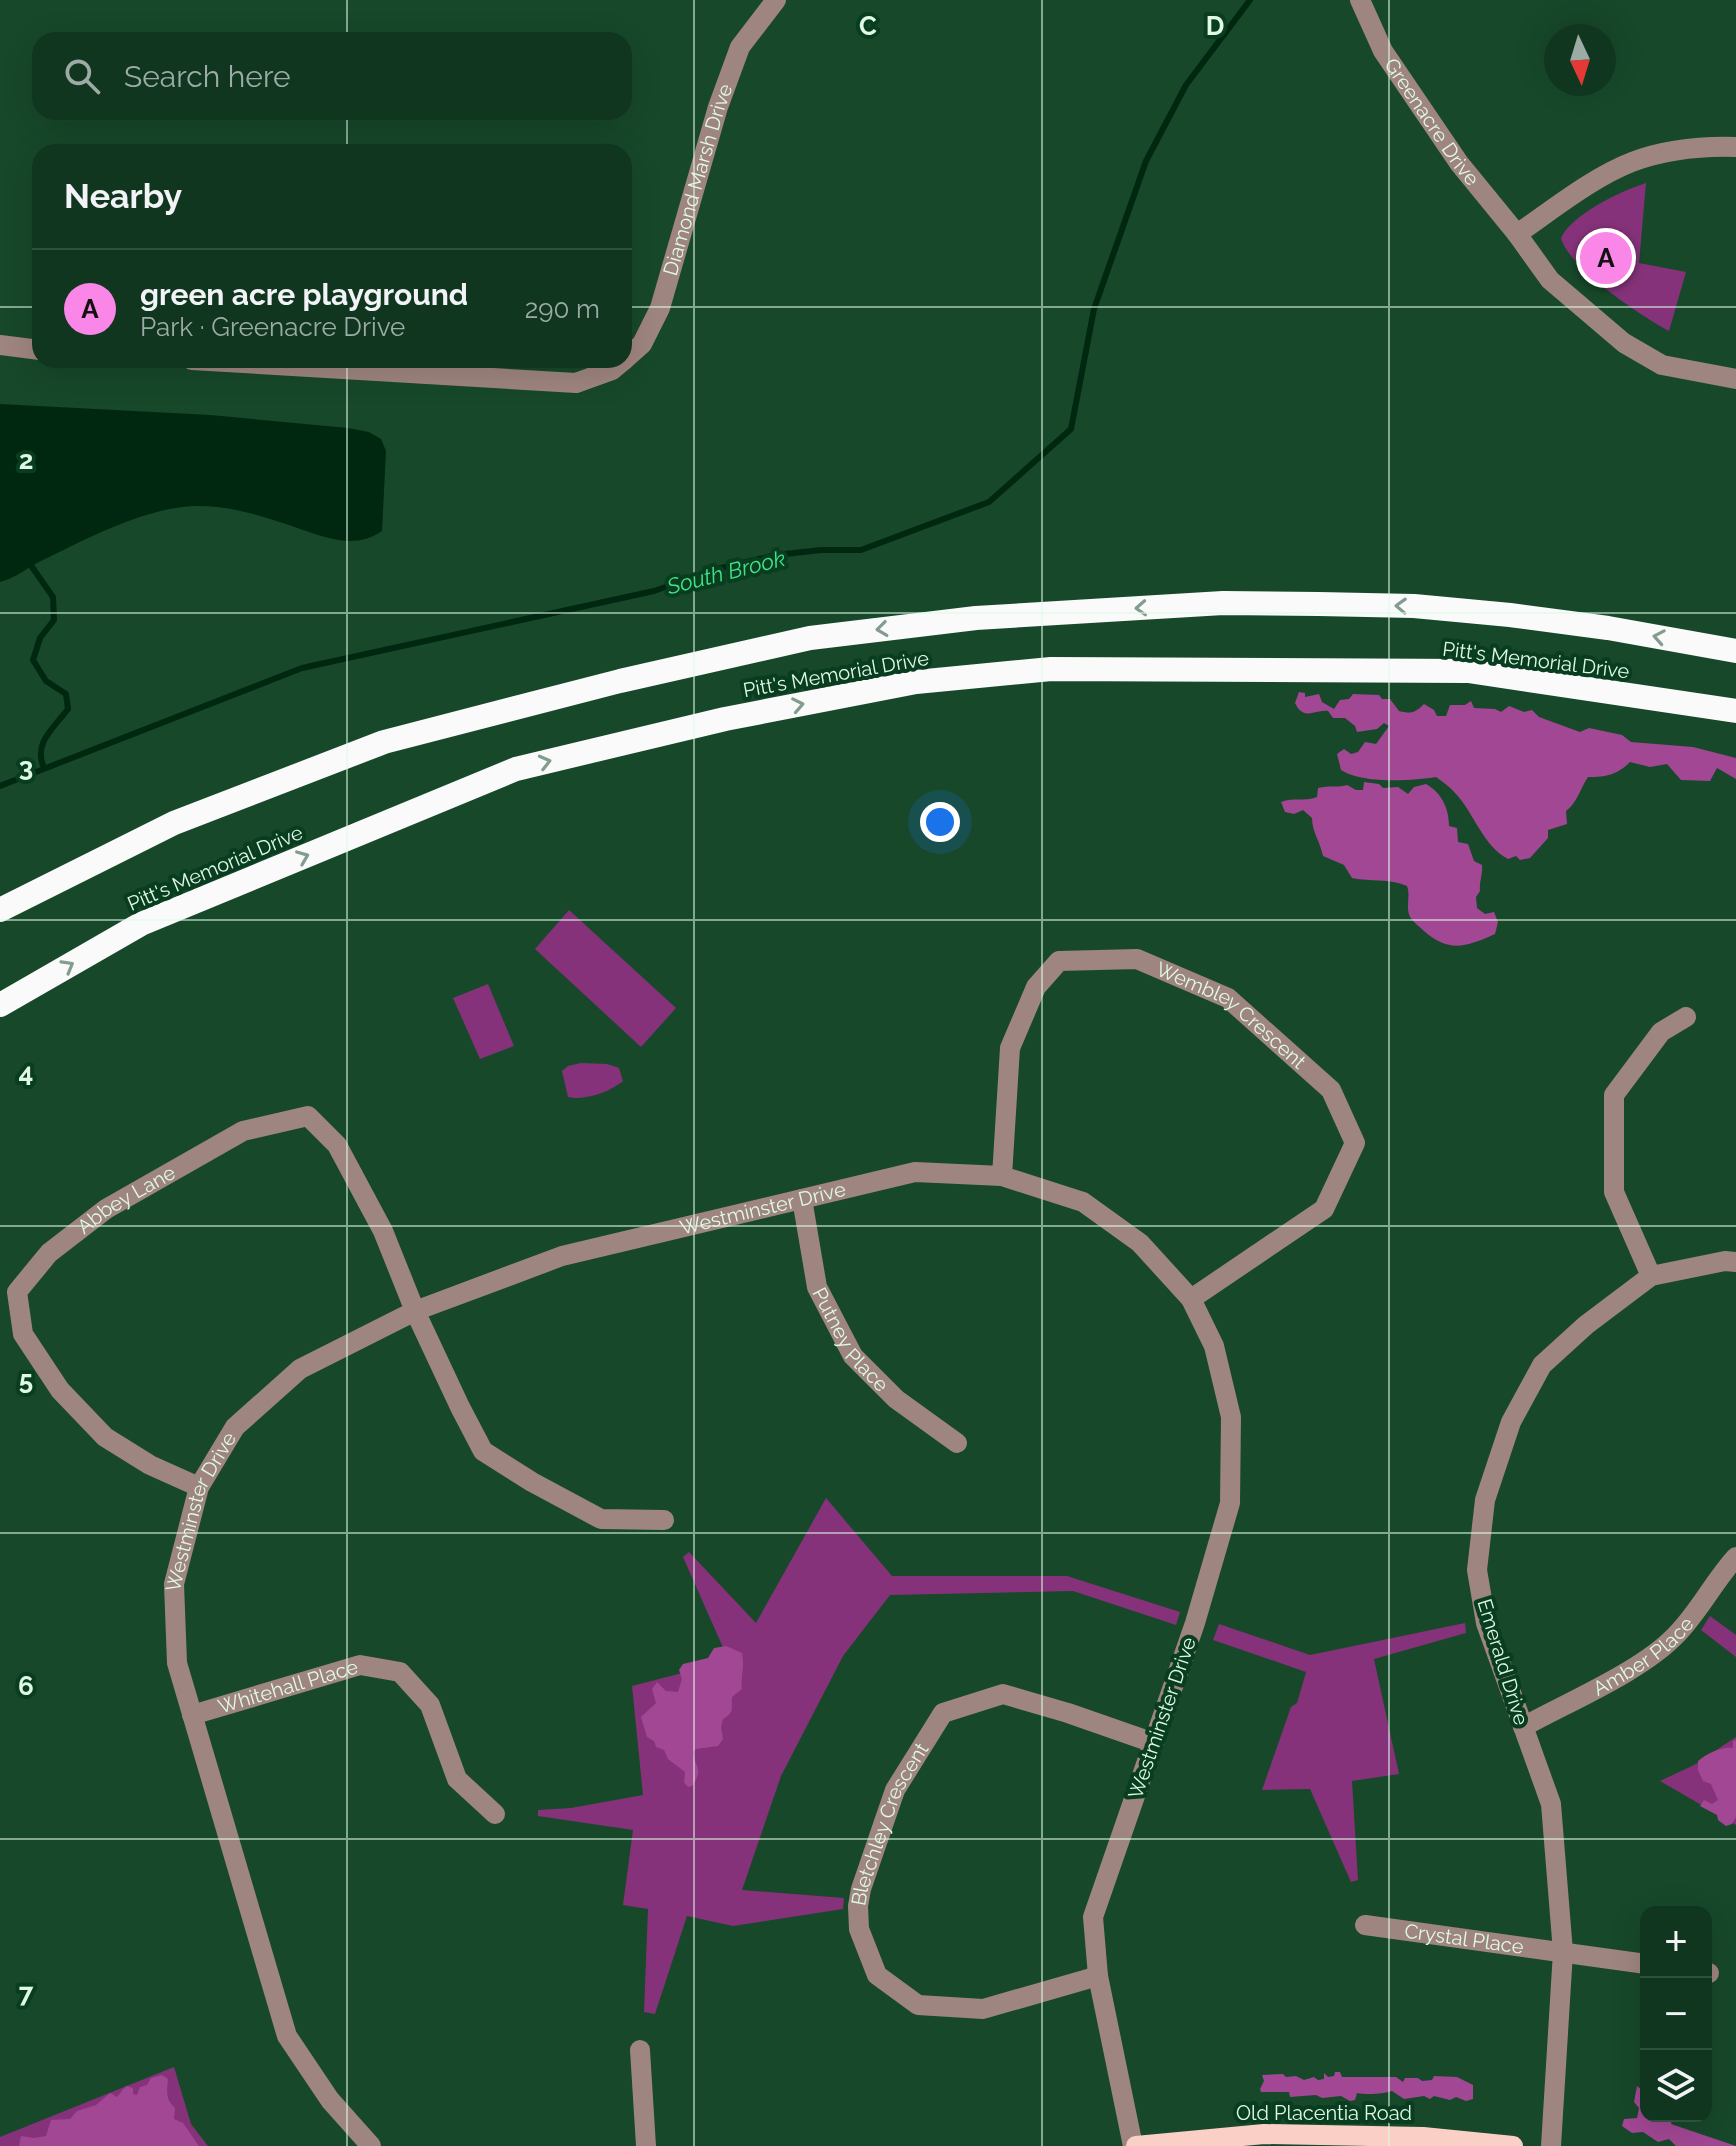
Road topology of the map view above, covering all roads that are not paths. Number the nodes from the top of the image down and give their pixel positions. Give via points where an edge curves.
1 (776, 0) edge
2 (1360, 0) edge
3 (1736, 147) edge
4 (1517, 234) junction
5 (0, 345) edge
6 (32, 349) edge
7 (632, 353) edge
8 (326, 368) edge
9 (614, 368) edge
10 (1736, 379) edge
11 (1736, 651) edge
12 (1619, 694) junction
13 (1736, 711) edge
14 (1736, 722) edge
15 (0, 910) edge
16 (0, 1005) edge
17 (1686, 1017) dead end
18 (1002, 1176) junction
19 (802, 1199) junction
20 (1736, 1262) edge
21 (1651, 1276) junction
22 (1191, 1299) junction
23 (415, 1311) junction
24 (957, 1443) dead end
25 (199, 1487) junction
26 (664, 1520) dead end
27 (1736, 1557) edge
28 (192, 1715) junction
29 (1523, 1727) junction
30 (1154, 1743) junction
31 (495, 1814) dead end
32 (1365, 1925) dead end
33 (1563, 1952) junction
34 (1640, 1963) edge
35 (1098, 1976) junction
36 (640, 2050) dead end
37 (371, 2146) edge
38 (646, 2146) edge
39 (1134, 2146) edge
40 (1513, 2146) edge
41 (1551, 2146) edge

1 - 7 street, Diamond Marsh Drive via 740,47 660,308
2 - 4 street, Greenacre Drive via 1383,51 1459,163
3 - 4 street via 1692,149 1631,163
4 - 10 street, Greenacre Drive via 1550,280 1624,343 1662,365
5 - 6 street
8 - 9 street, Diamond Marsh Drive via 576,383
11 -> 15 highway, Pitt's Memorial Drive via 1510,615 1319,604 1223,603 976,618 810,638 384,742 174,823
12 - 13 highway, Pitt's Memorial Drive
12 - 14 highway
16 -> 12 highway, Pitt's Memorial Drive via 141,924 516,769 725,719 916,682 1051,669 1468,671
17 - 21 street via 1661,1032 1614,1095 1614,1192
18 - 19 street, Westminster Drive via 915,1172
18 - 22 street, Westminster Drive via 1083,1202 1140,1243
18 - 22 street, Wembley Crescent via 1010,1048 1036,987 1059,961 1137,959 1228,998 1331,1090 1355,1143 1324,1209
19 - 23 street, Westminster Drive via 562,1256
19 - 24 street, Putney Place via 817,1287 853,1356 896,1399
20 - 21 street, Emerald Drive
21 - 29 street, Emerald Drive via 1542,1365 1511,1422 1485,1500 1477,1570 1486,1623
22 - 30 street, Westminster Drive via 1214,1346 1231,1417 1230,1503
23 - 25 street, Westminster Drive via 300,1369 235,1427
23 - 25 street, Abbey Lane via 383,1231 337,1145 308,1116 243,1131 106,1209 49,1253 17,1292 23,1334 60,1390 105,1437
23 - 26 street via 483,1451 601,1519
25 - 28 street, Westminster Drive via 174,1584 177,1663
27 - 29 street, Amber Place via 1666,1645
28 - 31 street, Whitehall Place via 360,1665 400,1672 430,1705 457,1779
28 - 37 street, Westminster Drive via 287,2036 330,2100
29 - 33 street, Emerald Drive via 1551,1804
30 - 35 street, Westminster Drive via 1093,1917
30 - 35 street, Bletchley Crescent via 1003,1694 943,1713 895,1790 861,1889 859,1929 877,1975 918,2005 983,2009
32 - 33 street, Crystal Place
33 - 34 street, Crystal Place
33 - 41 street, Emerald Drive
35 - 39 street, Westminster Drive
36 - 38 street
39 - 40 main road, Old Placentia Road via 1264,2134 1423,2137

